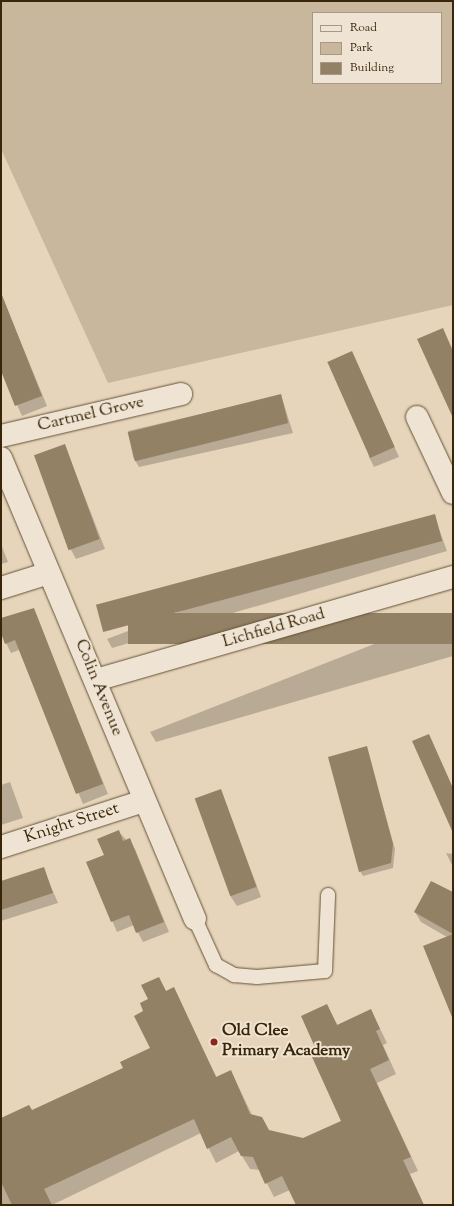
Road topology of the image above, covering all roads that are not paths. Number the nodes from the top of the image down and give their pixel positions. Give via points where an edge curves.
1 (181, 394) dead end
2 (417, 417) dead end
3 (1, 436) edge
4 (1, 458) edge
5 (453, 493) edge
6 (49, 573) junction
7 (453, 577) edge
8 (1, 588) edge
9 (96, 680) junction
10 (143, 801) junction
11 (1, 847) edge
12 (328, 895) dead end
13 (195, 919) joint

1 - 3 street, Cartmel Grove
2 - 5 street
4 - 6 street, Colin Avenue
6 - 8 street
6 - 9 street, Colin Avenue
7 - 9 street, Lichfield Road
9 - 10 street, Colin Avenue
10 - 11 street, Knight Street
10 - 13 street, Colin Avenue
12 - 13 lane via 325,971 257,977 234,975 216,965

